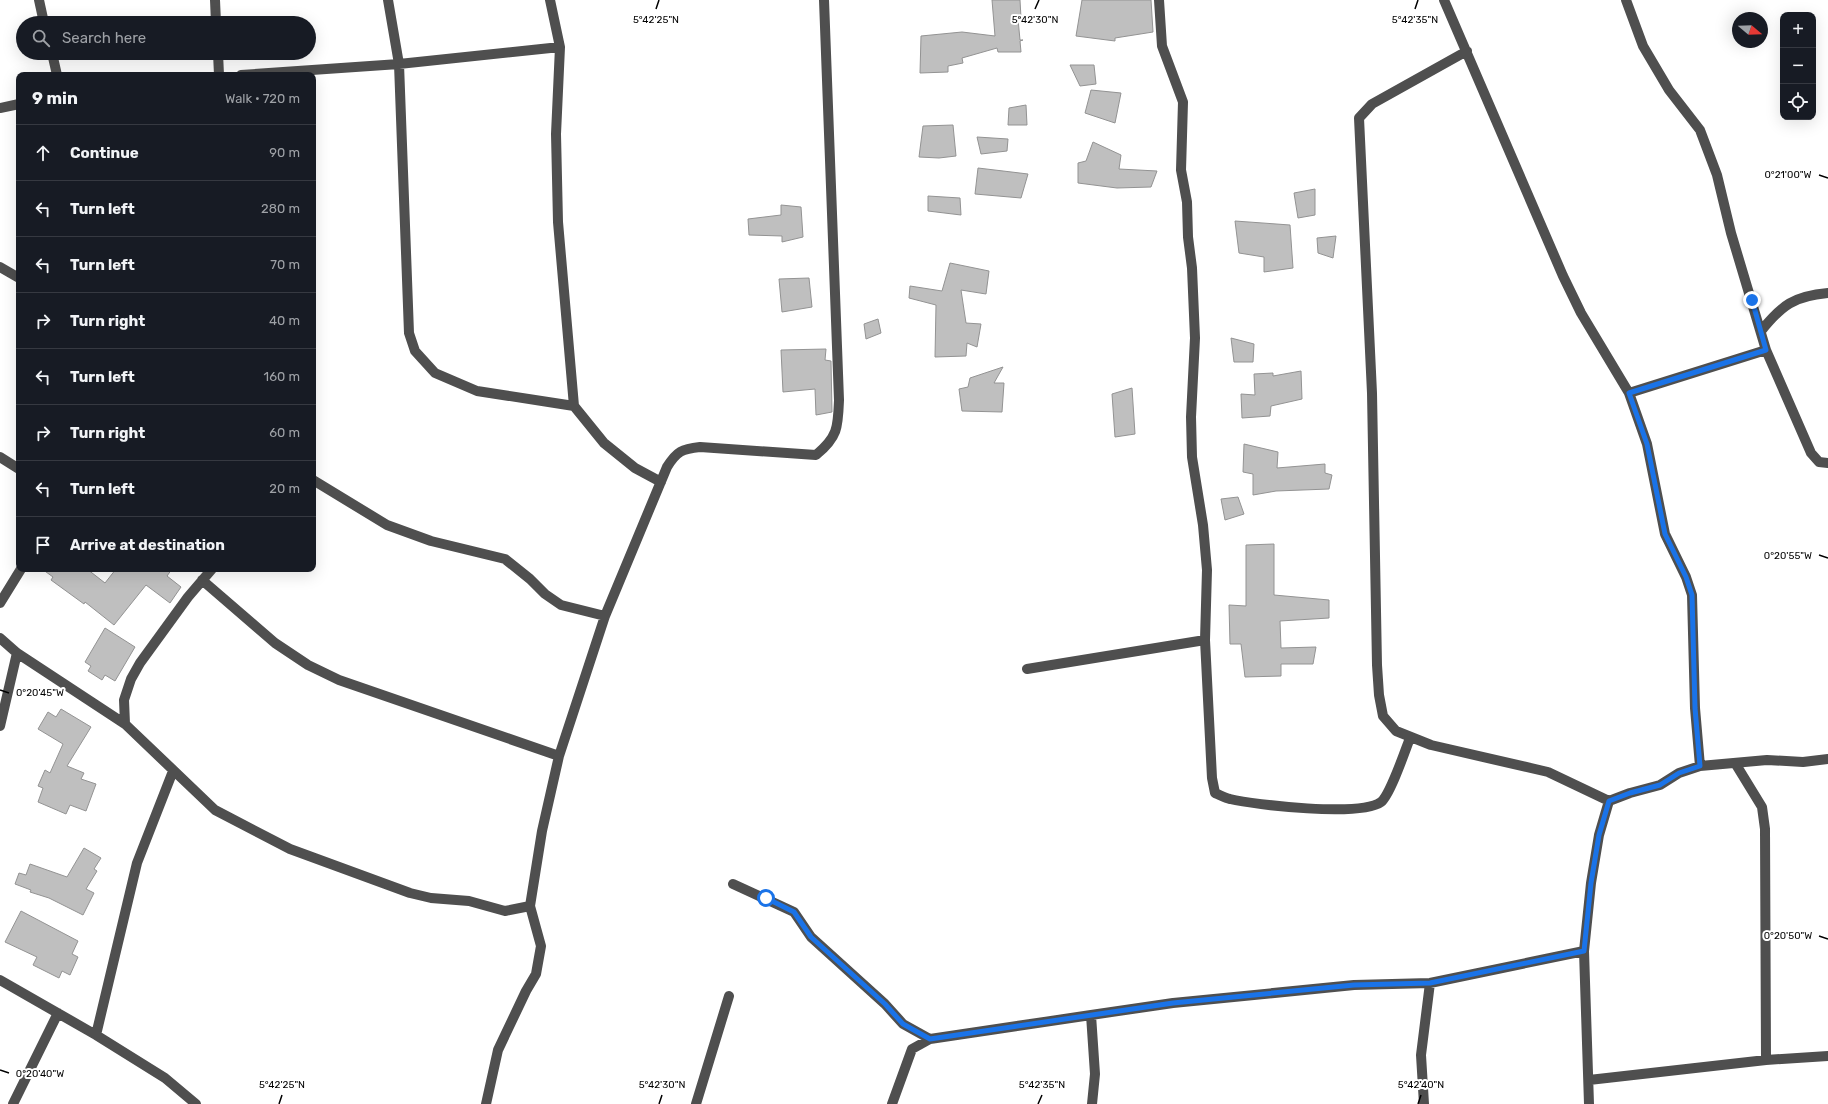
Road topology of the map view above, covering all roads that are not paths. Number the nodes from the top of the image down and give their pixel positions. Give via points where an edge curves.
1 (39, 0) edge
2 (215, 0) edge
3 (388, 0) edge
4 (550, 0) edge
5 (824, 0) edge
6 (1159, 0) edge
7 (1444, 0) edge
8 (1626, 0) edge
9 (42, 16) edge
10 (216, 16) edge
11 (560, 47) junction
12 (1467, 52) junction
13 (54, 60) edge
14 (218, 60) edge
15 (399, 64) junction
16 (57, 72) edge
17 (218, 72) edge
18 (284, 72) edge
19 (16, 104) edge
20 (0, 108) edge
21 (0, 267) edge
22 (16, 276) edge
23 (1828, 293) edge
24 (1761, 331) junction
25 (1766, 350) junction
26 (1629, 393) junction
27 (574, 406) junction
28 (0, 457) edge
29 (1828, 464) edge
30 (16, 467) edge
31 (316, 482) edge
32 (661, 482) junction
33 (19, 572) edge
34 (209, 572) edge
35 (202, 580) junction
36 (0, 603) edge
37 (605, 616) junction
38 (0, 638) edge
39 (1205, 640) junction
40 (17, 653) junction
41 (1028, 669) dead end
42 (125, 724) junction
43 (0, 726) edge
44 (1410, 738) junction
45 (559, 756) junction
46 (1828, 759) edge
47 (1735, 763) junction
48 (1700, 766) junction
49 (173, 771) junction
50 (1609, 801) junction
51 (733, 884) dead end
52 (530, 906) junction
53 (1584, 951) junction
54 (0, 980) edge
55 (1430, 983) junction
56 (729, 996) dead end
57 (58, 1013) junction
58 (1091, 1015) junction
59 (96, 1035) junction
60 (930, 1039) junction
61 (1828, 1056) edge
62 (1766, 1060) junction
63 (1588, 1080) junction
64 (13, 1104) edge
65 (196, 1104) edge
66 (486, 1104) edge
67 (696, 1104) edge
68 (892, 1104) edge
69 (1092, 1104) edge
70 (1424, 1104) edge
71 (1590, 1104) edge

1 - 9 street
2 - 10 street
3 - 15 street
4 - 11 street
5 - 32 street via 838,426 828,445 816,455 686,448 674,456
6 - 39 street via 1162,46 1183,102 1182,170 1187,202 1195,338 1192,457 1207,570
7 - 12 street
8 - 24 street via 1643,46 1669,90 1700,130 1717,175 1731,233
11 - 15 street
11 - 27 street via 556,134 558,222
12 - 26 street via 1580,313
12 - 44 street via 1372,104 1359,118 1372,392 1378,695 1383,716 1396,731
13 - 16 street
14 - 17 street
15 - 18 street
15 - 27 street via 409,333 415,351 436,373 477,391
19 - 20 street
21 - 22 street
23 - 24 street via 1811,294 1794,300 1776,312
24 - 25 street
25 - 26 street
25 - 29 street via 1810,453 1819,462
26 - 48 street via 1647,444 1665,534 1692,595 1695,708
27 - 32 street via 604,443 635,468
28 - 30 street
31 - 37 street via 387,525 431,541 505,559 560,605
32 - 37 street
33 - 36 street
34 - 35 street
35 - 42 street via 140,663 131,679 124,700
35 - 45 street via 275,643 339,680
37 - 45 street
38 - 40 street
39 - 41 street
39 - 44 street via 1212,778 1215,793 1229,799 1306,810 1364,808 1381,802 1394,779
40 - 42 street
40 - 43 street
42 - 49 street
44 - 50 street via 1548,772
45 - 52 street via 542,832
46 - 47 street
47 - 48 street
47 - 62 street via 1762,807 1765,829
48 - 50 street via 1679,773 1660,785
49 - 52 street via 215,810 290,849 410,893 469,901 505,911
49 - 59 street via 137,863
50 - 53 street via 1599,835
51 - 60 street via 794,912 811,937 885,1004 903,1024
52 - 66 street via 541,946 536,974 498,1050
53 - 55 street
53 - 63 street
54 - 57 street
55 - 58 street via 1354,985 1173,1003
55 - 70 street via 1421,1054
56 - 67 street
57 - 59 street
57 - 64 street
58 - 60 street
58 - 69 street via 1095,1074
59 - 65 street via 165,1078
60 - 68 street via 912,1049
61 - 62 street
62 - 63 street
63 - 71 street

